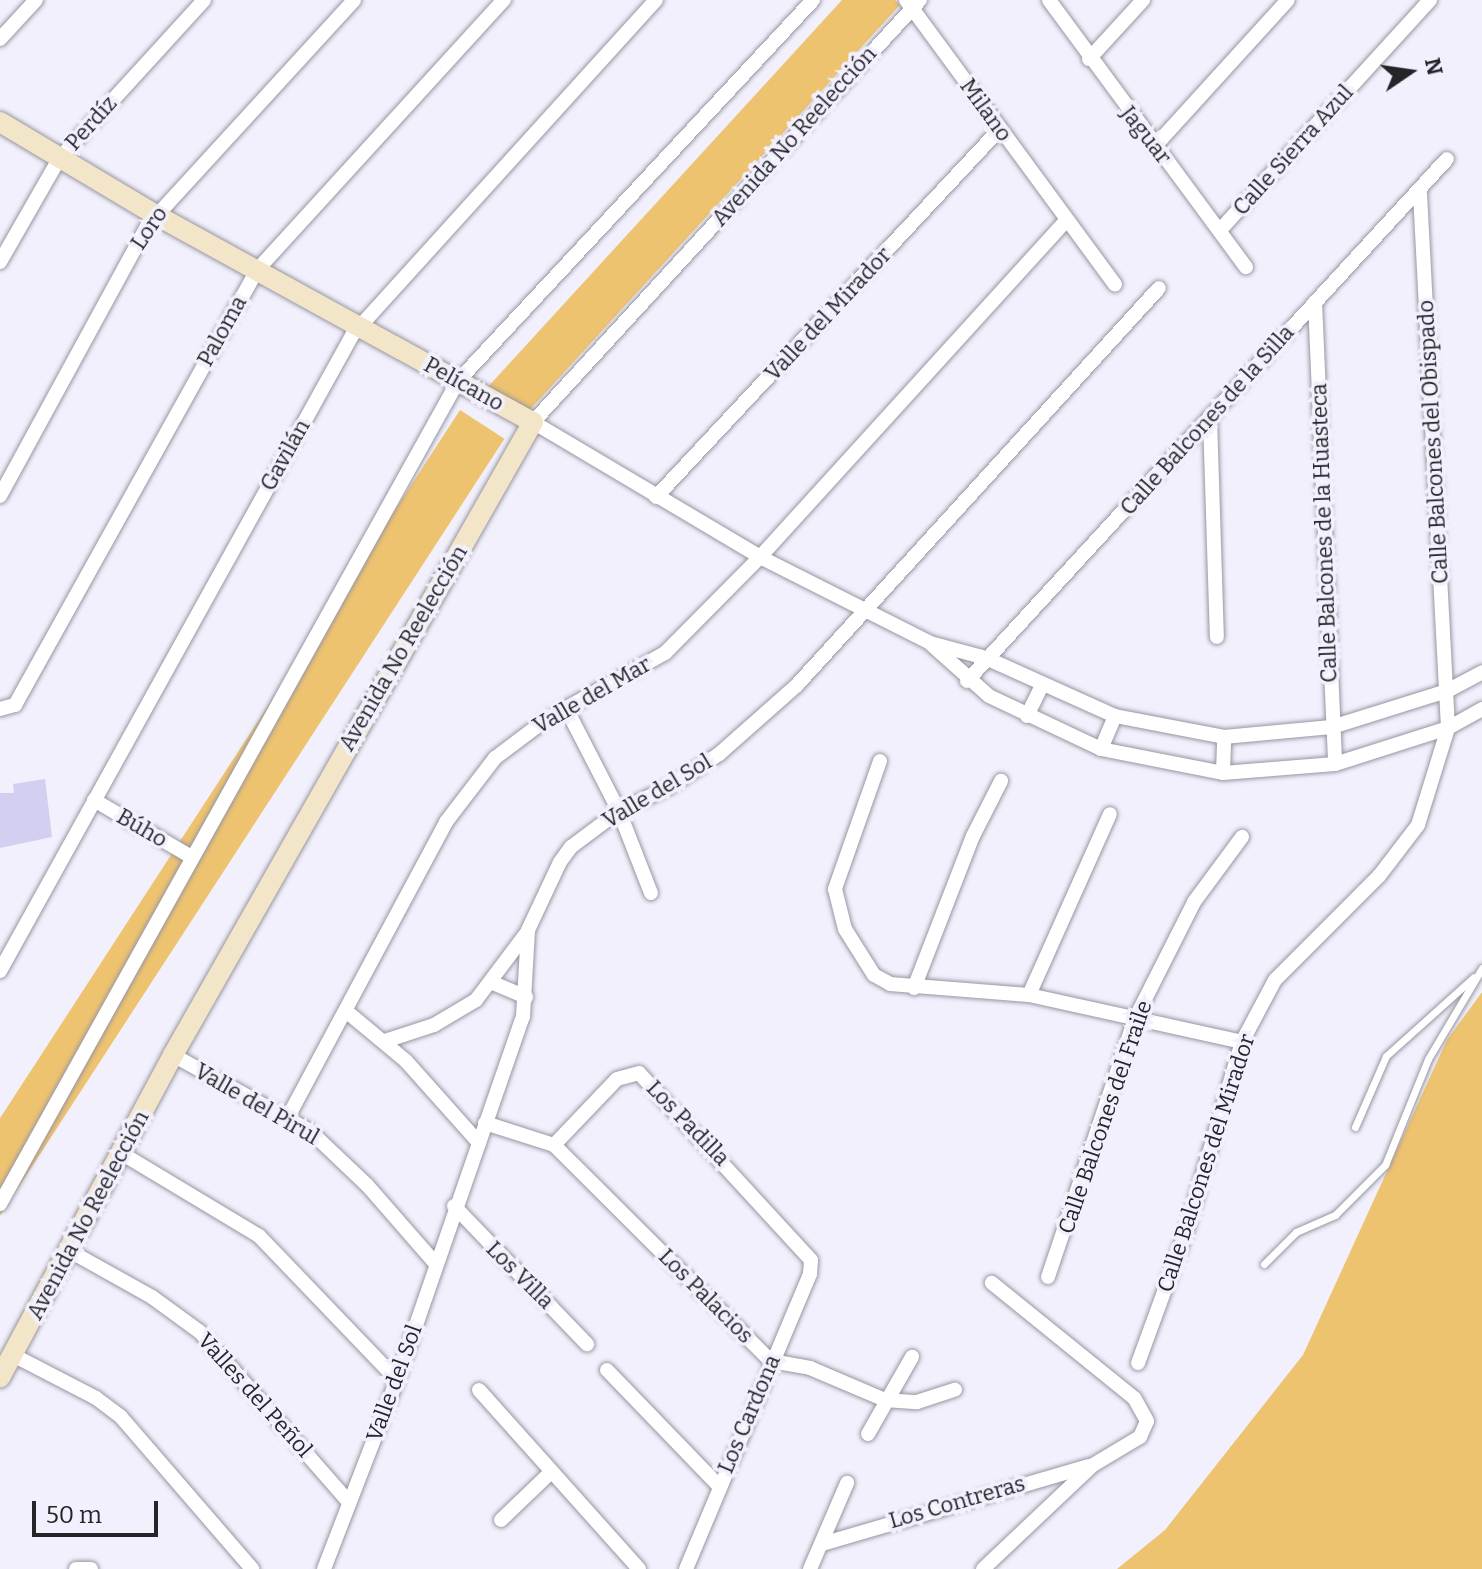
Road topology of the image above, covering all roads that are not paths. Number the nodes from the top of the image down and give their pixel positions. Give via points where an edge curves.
1 (36, 0) edge
2 (204, 0) edge
3 (354, 0) edge
4 (504, 0) edge
5 (656, 0) edge
6 (813, 0) edge
7 (1049, 0) edge
8 (1143, 0) edge
9 (1288, 0) edge
10 (1430, 0) edge
11 (912, 2) edge
12 (0, 39) edge
13 (1089, 59) junction
14 (0, 122) edge
15 (999, 130) junction
16 (1155, 146) junction
17 (59, 159) junction
18 (1447, 159) dead end
19 (1420, 194) junction
20 (156, 215) junction
21 (1067, 220) junction
22 (1221, 229) junction
23 (0, 262) edge
24 (1246, 267) dead end
25 (258, 269) junction
26 (1115, 285) dead end
27 (1159, 288) dead end
28 (1315, 302) junction
29 (359, 325) junction
30 (458, 381) junction
31 (1210, 418) junction
32 (533, 422) junction
33 (0, 496) edge
34 (656, 497) junction
35 (760, 557) junction
36 (864, 608) junction
37 (1217, 637) dead end
38 (930, 643) junction
39 (986, 658) junction
40 (1482, 672) edge
41 (967, 681) junction
42 (1041, 687) junction
43 (1447, 691) junction
44 (566, 708) junction
45 (4, 709) edge
46 (1482, 709) edge
47 (1027, 716) junction
48 (1115, 716) junction
49 (1332, 727) junction
50 (1448, 728) junction
51 (1224, 737) junction
52 (1101, 749) junction
53 (880, 761) dead end
54 (1335, 764) junction
55 (1223, 773) junction
56 (1001, 781) dead end
57 (94, 800) junction
58 (619, 811) junction
59 (1110, 814) dead end
60 (1242, 837) dead end
61 (190, 856) junction
62 (651, 893) dead end
63 (528, 930) junction
64 (1482, 969) edge
65 (0, 971) edge
66 (493, 983) junction
67 (914, 988) junction
68 (1029, 995) junction
69 (526, 997) junction
70 (346, 1011) junction
71 (1135, 1019) junction
72 (385, 1041) junction
73 (1242, 1042) junction
74 (173, 1055) junction
75 (288, 1117) junction
76 (485, 1123) junction
77 (1355, 1127) dead end
78 (479, 1143) junction
79 (554, 1145) junction
80 (121, 1153) junction
81 (0, 1204) edge
82 (454, 1206) junction
83 (68, 1250) junction
84 (811, 1260) joint
85 (435, 1263) junction
86 (1264, 1264) dead end
87 (1048, 1277) dead end
88 (992, 1283) dead end
89 (587, 1344) dead end
90 (6, 1353) edge
91 (912, 1357) dead end
92 (771, 1361) junction
93 (1138, 1363) dead end
94 (607, 1370) dead end
95 (0, 1378) edge
96 (397, 1380) junction
97 (479, 1390) dead end
98 (955, 1390) dead end
99 (885, 1400) junction
100 (868, 1434) dead end
101 (1093, 1465) junction
102 (551, 1472) junction
103 (847, 1483) dead end
104 (719, 1486) junction
105 (349, 1502) junction
106 (501, 1520) dead end
107 (822, 1544) junction
108 (76, 1569) edge
109 (91, 1569) edge
110 (252, 1569) edge
111 (324, 1569) edge
112 (639, 1569) edge
113 (686, 1569) edge
114 (810, 1569) edge
115 (983, 1569) edge

1 - 12 street
2 - 17 street, Perdíz
3 - 20 street, Loro
4 - 25 street, Paloma
5 - 29 street, Gavilán
6 - 30 street
7 - 13 street, Jaguar
8 - 13 street
9 - 16 street
10 - 22 street, Calle Sierra Azul
11 - 15 street, Milano
11 - 32 street, Avenida No Reelección
13 - 16 street, Jaguar
14 - 17 street, Pelícano
15 - 21 street, Milano
15 - 34 street, Valle del Mirador
16 - 22 street, Jaguar
17 - 20 street, Pelícano
17 - 23 street, Perdíz
18 - 19 street, Calle Balcones de la Silla
19 - 28 street, Calle Balcones de la Silla
19 - 43 street, Calle Balcones del Obispado
20 - 25 street, Pelícano
20 - 33 street, Loro
21 - 26 street, Milano
21 - 35 street, Valle del Mar
22 - 24 street, Jaguar
25 - 29 street, Pelícano
25 - 45 street, Paloma via 15,705
27 - 36 street, Valle del Sol
28 - 31 street, Calle Balcones de la Silla
28 - 49 street, Calle Balcones de la Huasteca
29 - 30 street, Pelícano
29 - 57 street, Gavilán
30 - 32 street, Pelícano
30 - 61 street
31 - 37 street
31 - 39 street, Calle Balcones de la Silla
32 - 34 street, Pelícano
32 - 74 street, Avenida No Reelección
34 - 35 street, Pelícano
35 - 36 street, Pelícano
35 - 44 street, Valle del Mar via 665,653
36 - 38 street, Pelícano
36 - 58 street, Valle del Sol via 797,685 719,754
38 - 39 street, Pelícano
38 - 41 street, Pelícano
39 - 41 street, Calle Balcones de la Silla
39 - 42 street, Pelícano
40 - 43 street, Pelícano
41 - 47 street, Pelícano
42 - 47 street
42 - 48 street, Pelícano
43 - 49 street, Pelícano
43 - 50 street, Calle Balcones del Mirador
44 - 58 street
44 - 70 street, Valle del Mar via 495,758 470,788
46 - 50 street, Pelícano
47 - 52 street, Pelícano
48 - 51 street, Pelícano
48 - 52 street
49 - 51 street, Pelícano
49 - 54 street, Calle Balcones de la Huasteca
50 - 54 street, Pelícano
50 - 73 street, Calle Balcones del Mirador via 1418,825 1379,876 1275,980
51 - 55 street
52 - 55 street, Pelícano
53 - 67 street via 835,889 859,957 890,984
54 - 55 street, Pelícano
56 - 67 street via 973,836
57 - 61 street, Búho
57 - 65 street, Gavilán
58 - 62 street
58 - 63 street, Valle del Sol via 571,847
59 - 68 street
60 - 71 street, Calle Balcones del Fraile via 1194,902
61 - 81 street
63 - 66 street
63 - 69 street, Valle del Sol
64 - 77 lane via 1386,1056
64 - 86 lane via 1428,1059 1385,1165 1335,1215 1296,1232
66 - 69 street
66 - 72 street via 457,1013
67 - 68 street
68 - 71 street
69 - 76 street, Valle del Sol
70 - 72 street
70 - 75 street, Valle del Mar
71 - 73 street
71 - 87 street, Calle Balcones del Fraile
72 - 78 street
73 - 93 street, Calle Balcones del Mirador via 1186,1232
74 - 75 street, Valle del Pirul
74 - 80 street, Avenida No Reelección
75 - 85 street, Valle del Pirul via 328,1146
76 - 78 street, Valle del Sol
76 - 79 street, Los Palacios
78 - 82 street, Valle del Sol
79 - 84 street, Los Padilla via 617,1079 639,1073
79 - 92 street, Los Palacios
80 - 83 street, Avenida No Reelección
80 - 96 street via 259,1236
82 - 85 street, Valle del Sol
82 - 89 street, Los Villa
83 - 90 street, Avenida No Reelección
83 - 105 street, Valles del Peñol via 152,1297 200,1332
84 - 92 street, Los Cardona via 810,1274
85 - 96 street, Valle del Sol
88 - 101 street via 1134,1398 1145,1428
90 - 95 street, Avenida No Reelección
90 - 110 street via 83,1391 121,1417
91 - 99 street
92 - 99 street, Los Palacios via 810,1368
92 - 104 street, Los Cardona
94 - 104 street
96 - 105 street, Valle del Sol
97 - 102 street
98 - 99 street, Los Palacios via 917,1402
99 - 100 street
101 - 107 street, Los Contreras
101 - 115 street
102 - 106 street
102 - 112 street
103 - 107 street
104 - 113 street, Los Cardona
105 - 111 street, Valle del Sol
107 - 114 street
108 - 109 street

